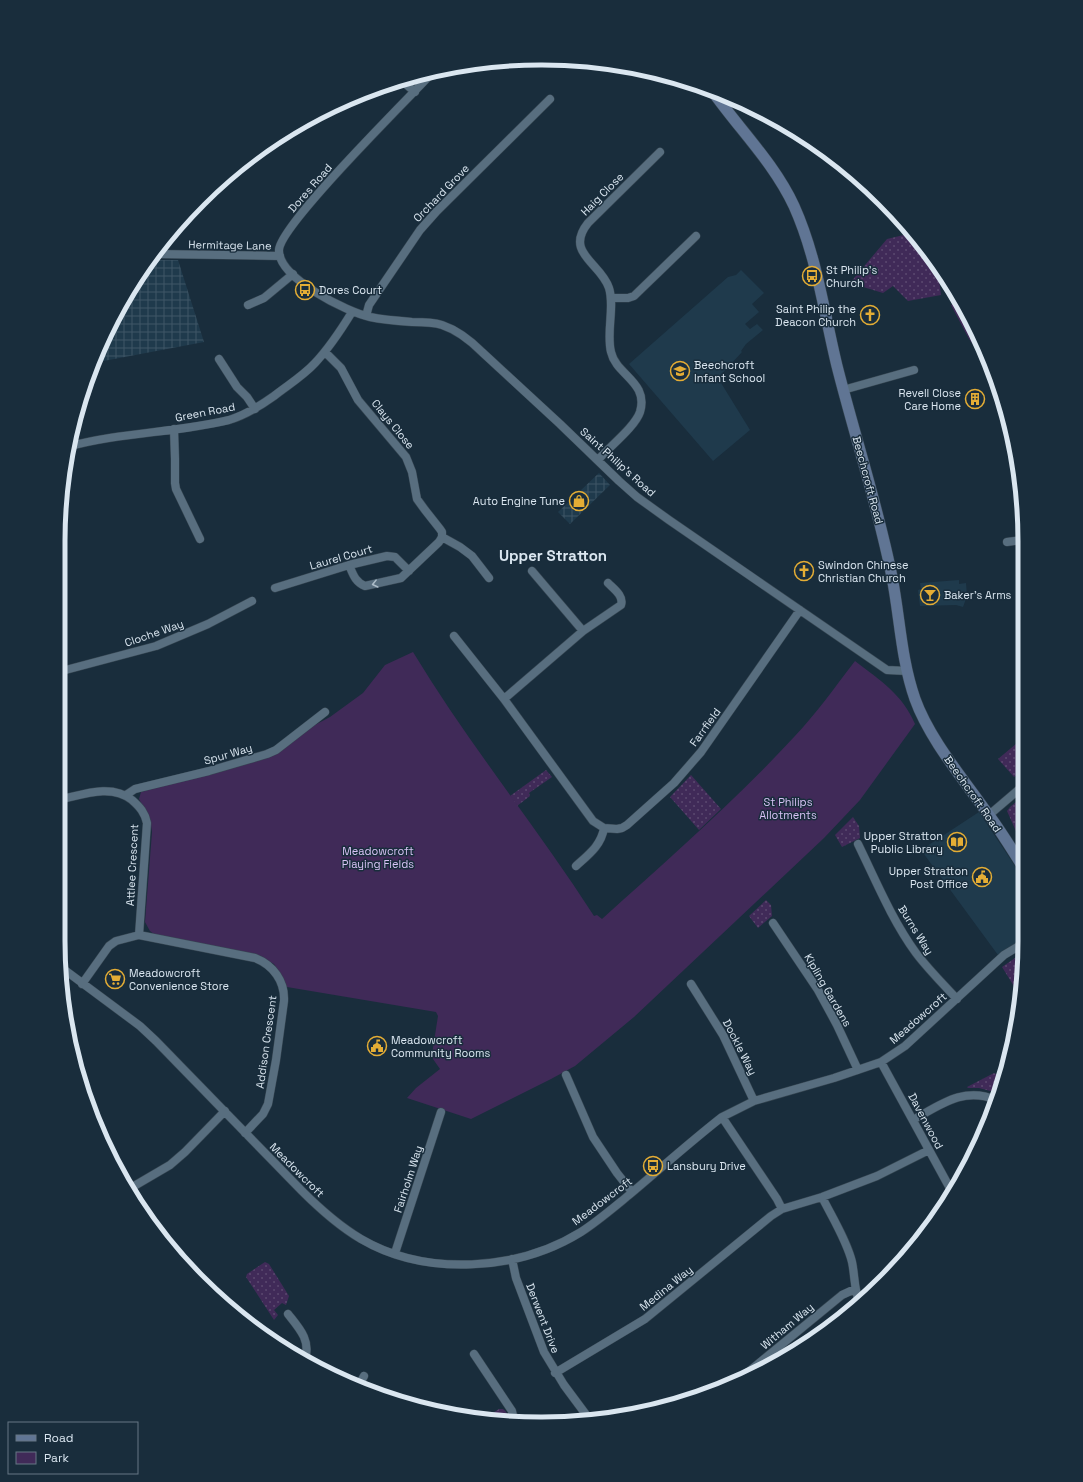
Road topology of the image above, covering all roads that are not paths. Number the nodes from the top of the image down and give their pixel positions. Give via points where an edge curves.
1 (427, 79) edge
2 (406, 85) edge
3 (415, 92) junction
4 (717, 98) edge
5 (550, 99) dead end
6 (660, 152) dead end
7 (696, 236) dead end
8 (161, 254) edge
9 (280, 256) junction
10 (293, 274) junction
11 (611, 298) junction
12 (248, 304) dead end
13 (352, 312) junction
14 (366, 316) junction
15 (325, 352) junction
16 (219, 359) dead end
17 (914, 370) dead end
18 (844, 390) junction
19 (255, 409) junction
20 (174, 429) junction
21 (75, 445) edge
22 (598, 460) junction
23 (442, 537) junction
24 (200, 539) dead end
25 (1018, 540) edge
26 (1007, 542) dead end
27 (349, 565) junction
28 (409, 571) junction
29 (532, 571) dead end
30 (489, 578) dead end
31 (608, 583) dead end
32 (275, 588) dead end
33 (252, 601) dead end
34 (800, 610) junction
35 (583, 631) junction
36 (454, 636) dead end
37 (65, 670) edge
38 (907, 671) junction
39 (504, 699) junction
40 (325, 712) dead end
41 (1018, 790) edge
42 (126, 795) junction
43 (65, 798) edge
44 (989, 815) junction
45 (604, 828) junction
46 (858, 844) dead end
47 (1018, 859) edge
48 (576, 866) dead end
49 (773, 924) dead end
50 (139, 935) junction
51 (1018, 947) edge
52 (66, 971) edge
53 (82, 984) junction
54 (691, 984) dead end
55 (957, 999) junction
56 (881, 1062) junction
57 (858, 1070) junction
58 (566, 1075) dead end
59 (991, 1099) edge
60 (754, 1101) junction
61 (225, 1111) junction
62 (441, 1112) dead end
63 (722, 1117) junction
64 (913, 1120) junction
65 (246, 1133) junction
66 (929, 1150) junction
67 (134, 1186) edge
68 (949, 1187) edge
69 (632, 1192) junction
70 (822, 1197) junction
71 (782, 1209) junction
72 (395, 1253) junction
73 (512, 1259) junction
74 (855, 1289) junction
75 (858, 1297) edge
76 (288, 1314) dead end
77 (474, 1354) dead end
78 (306, 1355) edge
79 (755, 1366) edge
80 (555, 1373) junction
81 (364, 1376) dead end
82 (361, 1382) edge
83 (584, 1415) edge
84 (513, 1416) edge

1 - 3 street, Dores Road
2 - 3 street
3 - 9 street, Dores Road via 312,201 283,239
4 - 18 main road, Beechcroft Road via 771,166 807,237
5 - 14 street, Orchard Grove via 420,230 369,305
6 - 11 street, Haig Close via 588,223 580,235 582,252 606,282
7 - 11 street via 634,296
8 - 9 street, Hermitage Lane
9 - 10 street
10 - 12 street via 264,298
10 - 13 street via 314,291
11 - 22 street, Haig Close via 611,351 617,363 639,390 641,404 640,412 632,426
13 - 14 street, Saint Philip's Road
13 - 15 street, Green Road
14 - 22 street, Saint Philip's Road via 392,321 430,323 450,329 474,345
15 - 19 street, Green Road via 299,378
15 - 23 street, Clays Close via 341,368 358,400 406,457 412,472 417,500 440,529
16 - 19 street
17 - 18 street
18 - 38 main road, Beechcroft Road via 888,558
19 - 20 street, Green Road via 228,420
20 - 21 street, Green Road
20 - 24 street via 176,489
22 - 34 street, Saint Philip's Road via 637,496
23 - 28 street
23 - 30 street via 472,556
25 - 26 street
27 - 28 street, Laurel Court via 391,556
28 -> 27 street via 401,578 365,586 353,576
27 - 32 street, Laurel Court
29 - 35 street
31 - 35 street via 621,597 622,603
33 - 37 street, Cloche Way via 208,624 156,646
34 - 38 street, Saint Philip's Road via 887,670
34 - 45 street, Farrfield via 701,752 674,783 627,825 617,829
35 - 39 street
36 - 39 street
38 - 44 main road, Beechcroft Road via 915,699 924,718 943,751
39 - 45 street via 593,821
40 - 42 street, Spur Way via 276,750 267,754 135,789
41 - 44 street
42 - 43 street, Attlee Crescent via 100,791
42 - 50 street, Attlee Crescent via 141,808 147,823
44 - 47 main road, Beechcroft Road
45 - 48 street via 597,846
46 - 55 street, Burns Way via 907,940
49 - 57 street, Kipling Gardens via 818,990
50 - 53 street via 116,941 109,946
50 - 65 street, Addison Crescent via 255,958 269,965 281,982 285,993 268,1104
51 - 55 street, Meadowcroft via 1004,955
52 - 53 street, Meadowcroft
53 - 61 street, Meadowcroft via 145,1031
54 - 60 street, Dockle Way via 723,1035
55 - 56 street, Meadowcroft via 905,1046
56 - 57 street, Meadowcroft
56 - 64 street, Davenwood
57 - 60 street, Meadowcroft
58 - 69 street via 593,1137
59 - 64 street via 976,1094 963,1095
60 - 63 street, Meadowcroft
61 - 65 street, Meadowcroft
61 - 67 street via 170,1165
62 - 72 street, Fairholm Way
63 - 69 street, Meadowcroft
63 - 71 street
64 - 66 street, Davenwood
65 - 72 street, Meadowcroft via 302,1192 332,1219 362,1239
66 - 68 street, Davenwood
66 - 70 street, Medina Way via 892,1170
69 - 73 street, Meadowcroft via 594,1223 568,1239 535,1253
70 - 71 street, Medina Way
70 - 74 street via 849,1251
71 - 80 street, Medina Way via 645,1319
72 - 73 street, Meadowcroft via 429,1262 459,1265
73 - 80 street, Derwent Drive via 516,1278 544,1352
74 - 75 street
74 - 79 street, Witham Way via 842,1295
76 - 78 street via 304,1335
77 - 84 street
80 - 83 street, Derwent Drive
81 - 82 street

